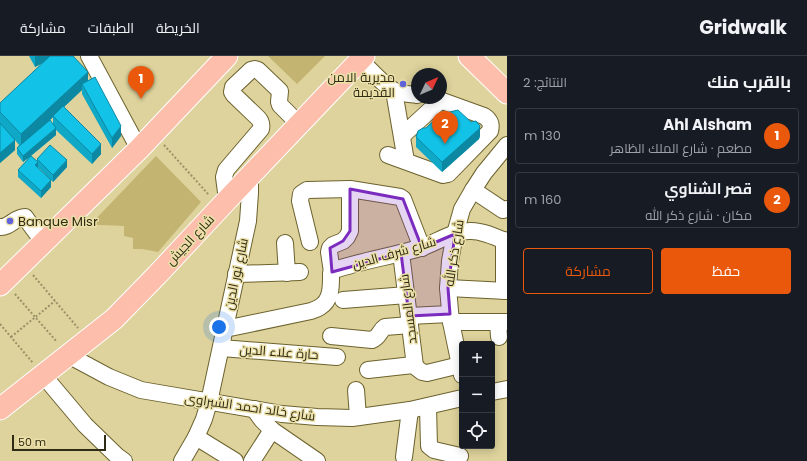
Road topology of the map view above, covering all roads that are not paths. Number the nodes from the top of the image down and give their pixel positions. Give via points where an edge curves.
1 (89, 56) edge
2 (468, 56) edge
3 (226, 57) edge
4 (356, 57) edge
5 (244, 76) junction
6 (394, 91) junction
7 (507, 93) edge
8 (411, 94) edge
9 (447, 103) edge
10 (432, 104) edge
11 (299, 124) junction
12 (402, 136) junction
13 (507, 145) edge
14 (139, 149) junction
15 (388, 155) dead end
16 (406, 161) junction
17 (250, 176) junction
18 (350, 189) junction
19 (473, 190) junction
20 (223, 204) junction
21 (507, 209) edge
22 (0, 227) edge
23 (455, 234) junction
24 (505, 241) edge
25 (310, 242) dead end
26 (44, 243) junction
27 (285, 243) dead end
28 (422, 248) junction
29 (401, 252) junction
30 (332, 272) junction
31 (236, 274) junction
32 (2, 283) edge
33 (448, 288) junction
34 (506, 291) edge
35 (407, 295) junction
36 (343, 300) dead end
37 (451, 318) junction
38 (410, 321) junction
39 (501, 327) edge
40 (225, 329) junction
41 (331, 336) dead end
42 (221, 348) junction
43 (68, 355) junction
44 (337, 357) dead end
45 (459, 360) edge
46 (415, 366) junction
47 (368, 370) dead end
48 (459, 370) edge
49 (43, 375) junction
50 (356, 390) dead end
51 (459, 399) edge
52 (210, 402) junction
53 (428, 407) junction
54 (0, 409) edge
55 (254, 409) junction
56 (410, 410) junction
57 (358, 417) junction
58 (272, 430) junction
59 (196, 437) junction
60 (460, 454) edge
61 (404, 457) dead end
62 (309, 459) edge
63 (124, 461) edge
64 (182, 461) edge
65 (235, 461) edge
66 (252, 461) edge

1 - 14 street
2 - 7 main road
3 - 5 street
3 - 14 main road
4 - 6 street
4 - 11 main road, شارع الجيش via 328,94
5 - 11 street via 251,70 258,70 280,91 280,105
5 - 20 street via 233,87 232,92 262,125 226,170
6 - 8 street
6 - 12 street
9 - 16 street via 488,118 490,131 448,174 439,174
10 - 12 street
11 - 17 main road, شارع الجيش
12 - 16 street
13 - 19 street, شارع ذكر الله
14 - 26 main road
15 - 16 street
17 - 20 main road, شارع الجيش
17 - 31 street, شارع نور الدين via 248,221
18 - 25 street via 307,190 301,194 300,201
18 - 28 street via 403,199
18 - 30 street via 350,231 343,241 330,248
19 - 21 street via 504,210
19 - 23 street, شارع ذكر الله via 462,209
20 - 43 main road, شارع الجيش via 114,319
22 - 26 street via 24,217
23 - 24 street, شارع شرف الدين via 479,232
23 - 28 street, شارع شرف الدين
23 - 33 street, شارع ذكر الله
24 - 34 street
26 - 32 main road
27 - 31 street via 294,273
28 - 29 street, شارع شرف الدين
29 - 30 street, شارع شرف الدين
29 - 35 street, شارع المسجد
30 - 40 street via 331,288 327,300 321,307
31 - 40 street, شارع نور الدين
33 - 34 street
33 - 37 street, شارع ذكر الله
35 - 36 street
35 - 38 street, شارع المسجد
37 - 38 street
37 - 39 street
37 - 45 street, شارع ذكر الله
38 - 41 street via 385,327 378,337 372,340
38 - 46 street, شارع المسجد
40 - 42 street, شارع نور الدين
42 - 44 street, حارة علاء الدين
42 - 52 street, شارع نور الدين
43 - 49 main road, شارع الجيش
43 - 52 street, شارع خالد احمد الشبراوى via 109,377 141,390
46 - 47 street
46 - 48 street via 427,373
49 - 54 main road, شارع الجيش
49 - 63 street via 85,424
50 - 57 street
51 - 53 street, شارع خالد احمد الشبراوى
52 - 55 street, شارع خالد احمد الشبراوى
52 - 59 street, شارع نور الدين
53 - 56 street, شارع خالد احمد الشبراوى
53 - 60 street via 429,446 434,450
55 - 57 street, شارع خالد احمد الشبراوى via 317,417
55 - 58 street
56 - 57 street, شارع خالد احمد الشبراوى
56 - 61 street
58 - 62 street
58 - 66 street
59 - 64 street, شارع نور الدين
59 - 65 street

